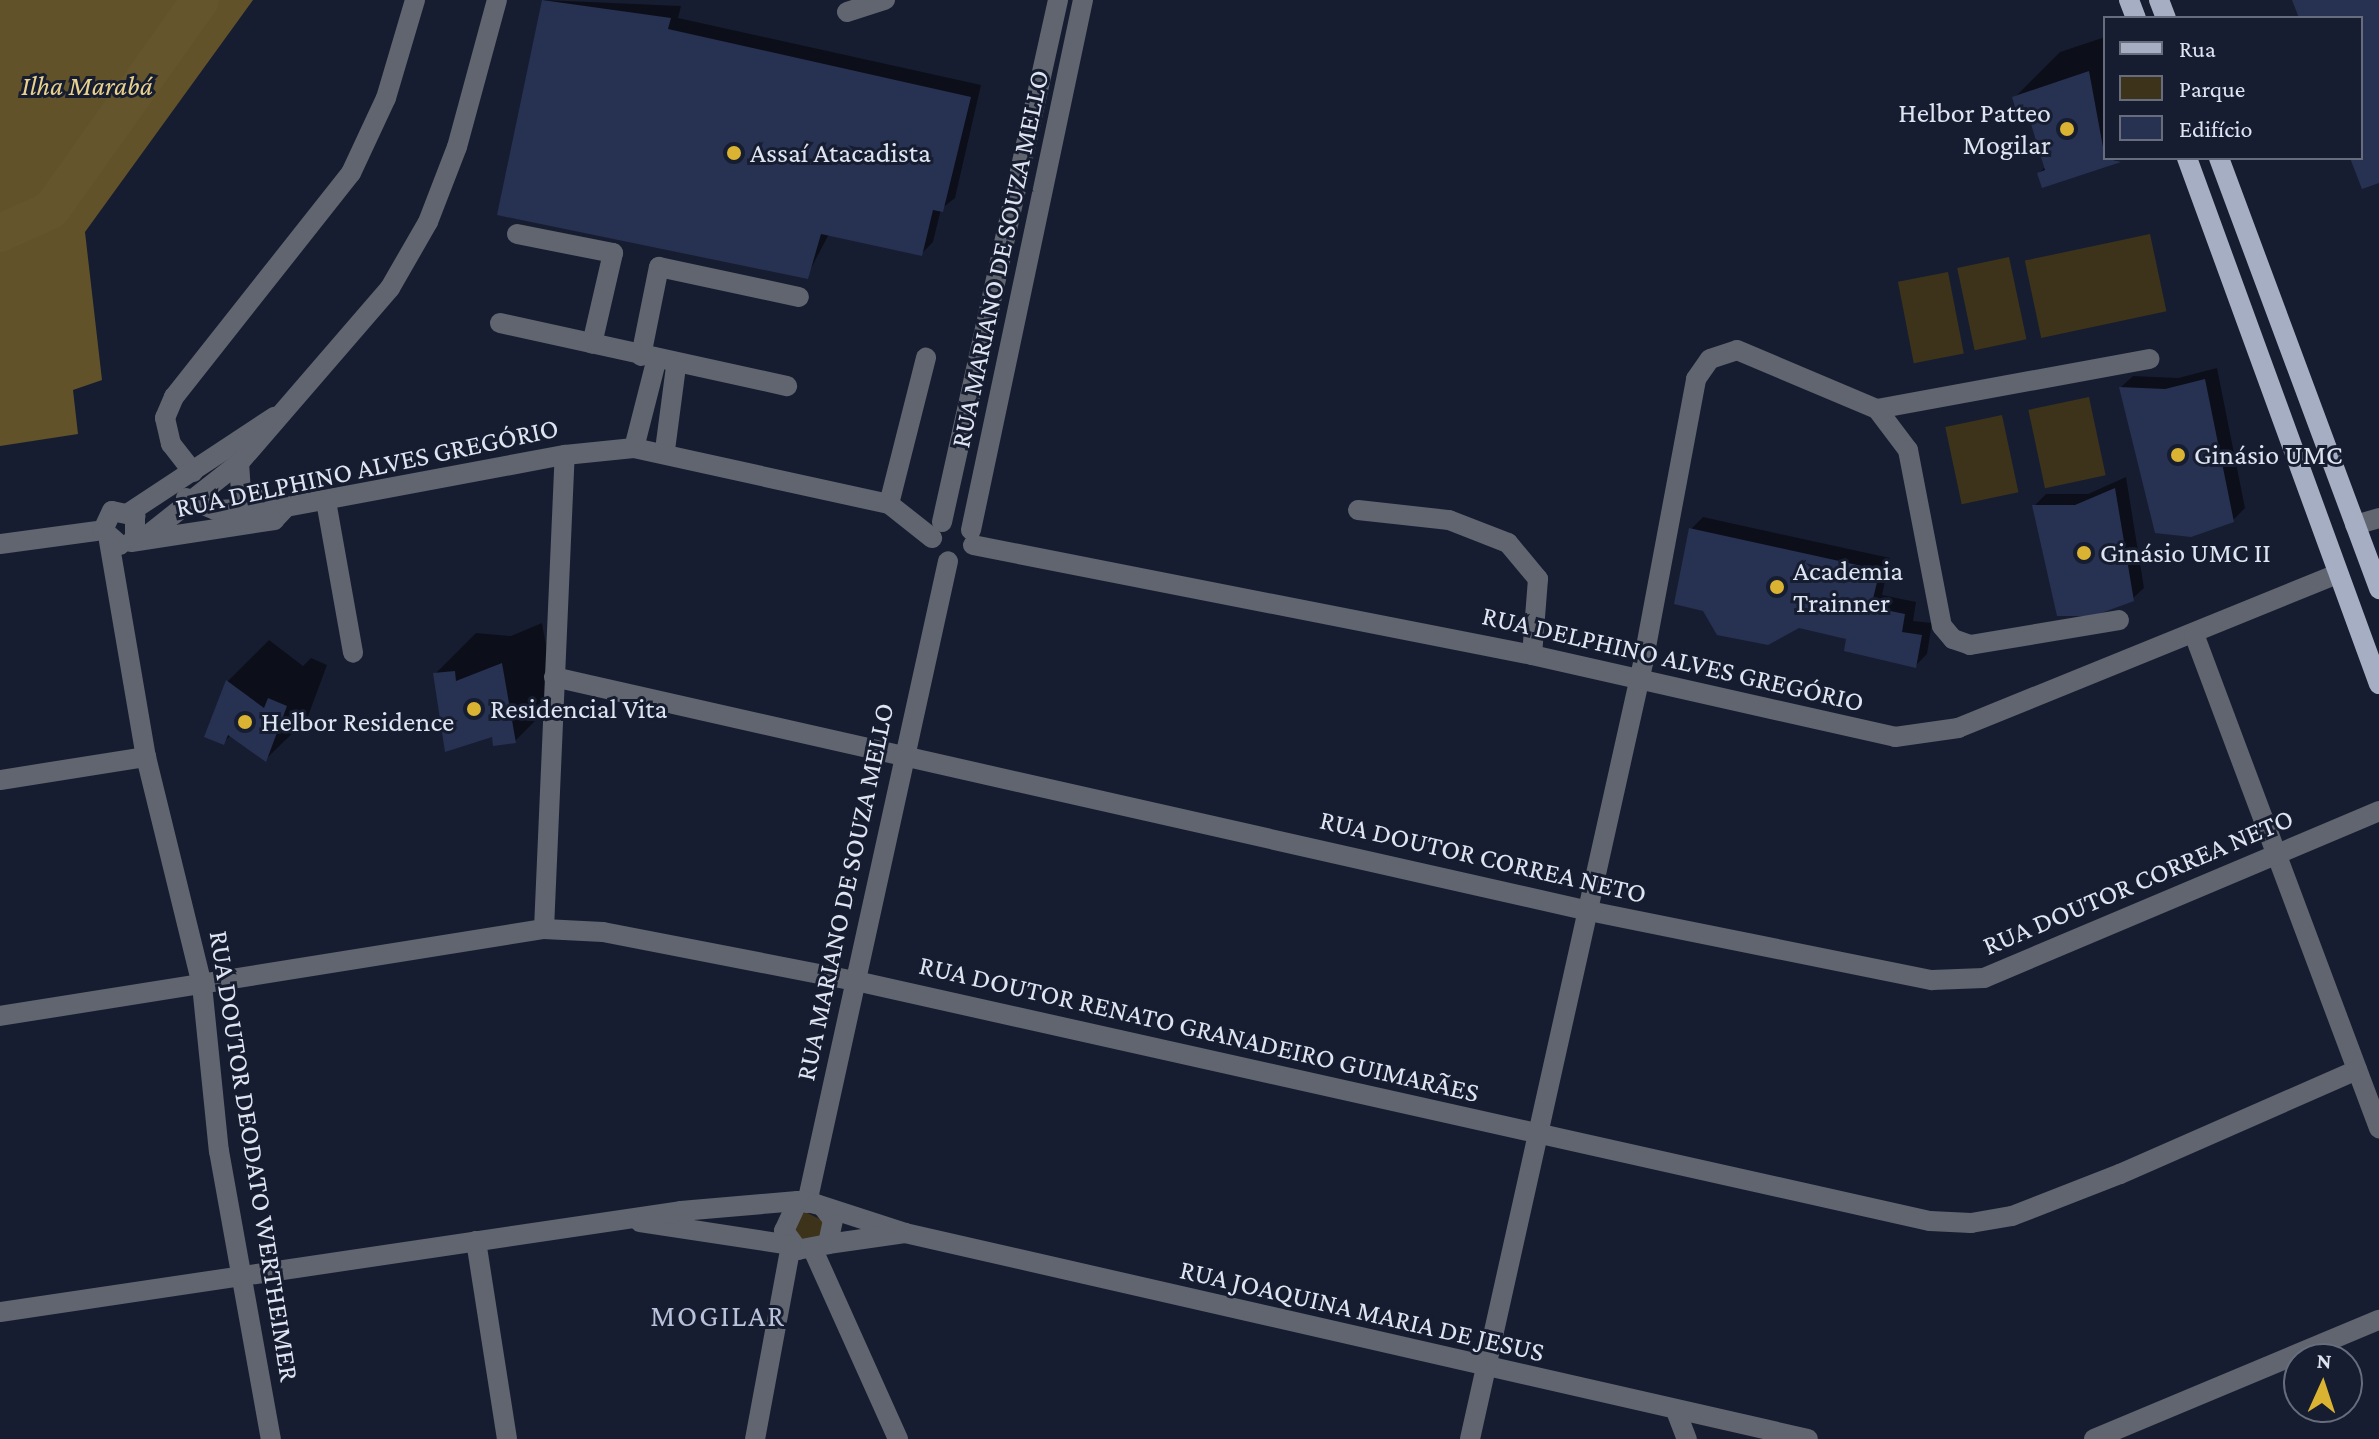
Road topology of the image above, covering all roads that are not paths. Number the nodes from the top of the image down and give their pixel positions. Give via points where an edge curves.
1 (415, 0) edge
2 (497, 0) edge
3 (885, 0) edge
4 (1058, 0) edge
5 (1083, 0) edge
6 (847, 12) dead end
7 (2188, 160) edge
8 (2220, 160) edge
9 (517, 234) dead end
10 (799, 297) dead end
11 (500, 323) dead end
12 (592, 344) junction
13 (926, 358) dead end
14 (2149, 359) dead end
15 (658, 360) junction
16 (787, 386) dead end
17 (1877, 409) junction
18 (278, 416) junction
19 (634, 448) junction
20 (665, 450) junction
21 (565, 455) junction
22 (239, 463) junction
23 (193, 472) junction
24 (172, 488) junction
25 (326, 501) junction
26 (193, 503) junction
27 (889, 504) junction
28 (277, 506) junction
29 (1358, 510) dead end
30 (130, 512) junction
31 (2379, 518) edge
32 (2355, 525) junction
33 (937, 530) junction
34 (972, 537) junction
35 (121, 539) junction
36 (0, 544) edge
37 (948, 561) junction
38 (2338, 574) junction
39 (2379, 589) edge
40 (2119, 620) dead end
41 (2194, 634) junction
42 (353, 653) dead end
43 (1532, 655) junction
44 (554, 677) junction
45 (1639, 678) junction
46 (2379, 684) edge
47 (902, 755) junction
48 (146, 757) junction
49 (0, 780) edge
50 (2379, 811) edge
51 (2278, 854) junction
52 (1589, 911) junction
53 (544, 929) junction
54 (856, 981) junction
55 (202, 985) junction
56 (0, 1016) edge
57 (2357, 1070) junction
58 (2379, 1128) edge
59 (1538, 1135) junction
60 (810, 1204) junction
61 (632, 1220) junction
62 (905, 1233) junction
63 (476, 1241) junction
64 (791, 1245) junction
65 (821, 1248) junction
66 (248, 1278) junction
67 (0, 1312) edge
68 (2379, 1320) edge
69 (1486, 1370) junction
70 (1676, 1411) junction
71 (271, 1439) edge
72 (507, 1439) edge
73 (755, 1439) edge
74 (898, 1439) edge
75 (1470, 1439) edge
76 (1687, 1439) edge
77 (1808, 1439) edge
78 (2094, 1439) edge

1 - 23 street via 386,98 351,173 174,397 165,418 171,444
2 - 18 street via 457,147 410,256 355,335
3 - 6 street
4 - 33 street, RUA MARIANO DE SOUZA MELLO
5 - 34 street, RUA MARIANO DE SOUZA MELLO
7 - 38 main road
8 - 32 main road
9 - 12 street via 613,253
10 - 15 street via 659,267
11 - 12 street
12 - 15 street
13 - 27 street
14 - 17 street
15 - 16 street
15 - 19 street
15 - 20 street
17 - 40 street via 1908,450 1942,626 1953,639 1970,645
17 - 45 street via 1737,350 1710,359 1696,379
18 - 22 street
18 - 23 street via 239,435
19 - 20 street, RUA DELPHINO ALVES GREGÓRIO
19 - 21 street, RUA DELPHINO ALVES GREGÓRIO
20 - 27 street, RUA DELPHINO ALVES GREGÓRIO
21 - 25 street, RUA DELPHINO ALVES GREGÓRIO
21 - 44 street
22 - 26 street
22 - 28 street via 241,492
23 - 24 street
24 - 26 street
24 - 30 street
25 - 28 street, RUA DELPHINO ALVES GREGÓRIO
25 - 42 street
26 - 28 street via 215,510
26 - 35 street via 164,527
27 - 33 street, RUA DELPHINO ALVES GREGÓRIO
28 - 35 street, RUA DELPHINO ALVES GREGÓRIO via 274,520
29 - 43 street via 1449,520 1508,543 1538,579
30 - 35 street, RUA DOUTOR DEODATO WERTHEIMER via 139,527
30 - 35 street via 112,511
31 - 32 street
32 - 39 main road
33 - 34 street, RUA DELPHINO ALVES GREGÓRIO via 958,520
33 - 37 street
34 - 37 street via 964,558
34 - 43 street, RUA DELPHINO ALVES GREGÓRIO
35 - 36 street, RUA DELPHINO ALVES GREGÓRIO
35 - 48 street, RUA DOUTOR DEODATO WERTHEIMER via 122,601
37 - 47 street, RUA MARIANO DE SOUZA MELLO
38 - 41 street, RUA DELPHINO ALVES GREGÓRIO
38 - 46 main road
41 - 45 street, RUA DELPHINO ALVES GREGÓRIO via 1958,728 1895,737
41 - 51 street
43 - 45 street, RUA DELPHINO ALVES GREGÓRIO
44 - 47 street, RUA DOUTOR CORREA NETO
44 - 53 street
45 - 52 street
47 - 52 street, RUA DOUTOR CORREA NETO
47 - 54 street, RUA MARIANO DE SOUZA MELLO
48 - 49 street
48 - 55 street, RUA DOUTOR DEODATO WERTHEIMER
50 - 51 street, RUA DOUTOR CORREA NETO
51 - 52 street, RUA DOUTOR CORREA NETO via 1984,978 1957,982
51 - 57 street
52 - 59 street
53 - 54 street, RUA DOUTOR RENATO GRANADEIRO GUIMARÃES via 603,932
53 - 55 street, RUA DOUTOR RENATO GRANADEIRO GUIMARÃES
54 - 59 street, RUA DOUTOR RENATO GRANADEIRO GUIMARÃES
54 - 60 street, RUA MARIANO DE SOUZA MELLO
55 - 56 street, RUA DOUTOR RENATO GRANADEIRO GUIMARÃES
55 - 66 street, RUA DOUTOR DEODATO WERTHEIMER via 219,1151
57 - 58 street
57 - 59 street, RUA DOUTOR RENATO GRANADEIRO GUIMARÃES via 2120,1174 2012,1216 1971,1223 1930,1221
59 - 69 street
60 - 61 street
60 - 62 street, RUA JOAQUINA MARIA DE JESUS
60 - 64 street, RUA MARIANO DE SOUZA MELLO via 784,1223
60 - 65 street via 833,1220
61 - 63 street
61 - 64 street
62 - 65 street
62 - 69 street, RUA JOAQUINA MARIA DE JESUS
63 - 66 street
63 - 72 street
64 - 65 street
64 - 73 street
65 - 74 street
66 - 67 street
66 - 71 street, RUA DOUTOR DEODATO WERTHEIMER
68 - 78 street
69 - 70 street, RUA JOAQUINA MARIA DE JESUS
69 - 75 street
70 - 76 street
70 - 77 street, RUA JOAQUINA MARIA DE JESUS

